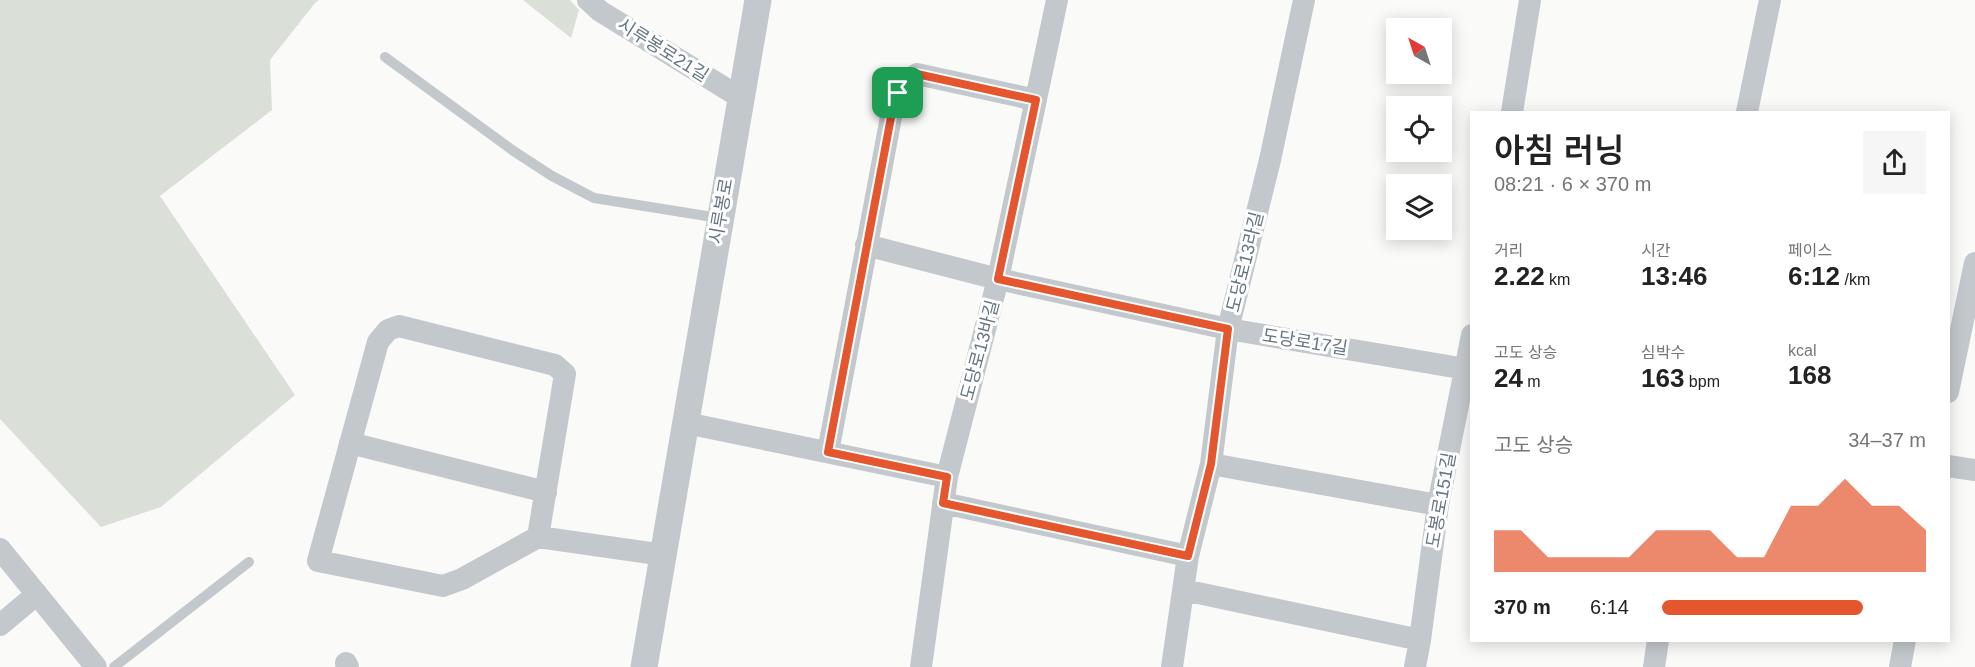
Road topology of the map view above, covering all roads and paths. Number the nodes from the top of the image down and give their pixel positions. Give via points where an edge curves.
1 (588, 0) edge
2 (758, 0) edge
3 (1057, 0) edge
4 (1304, 0) edge
5 (1530, 0) edge
6 (1770, 0) edge
7 (385, 57) dead end
8 (741, 98) junction
9 (1036, 100) junction
10 (1512, 111) edge
11 (1748, 111) edge
12 (719, 218) junction
13 (866, 245) junction
14 (1975, 262) edge
15 (998, 279) junction
16 (1228, 329) junction
17 (1470, 352) edge
18 (1468, 370) edge
19 (1950, 382) edge
20 (686, 423) junction
21 (350, 443) junction
22 (828, 452) junction
23 (1211, 464) junction
24 (1950, 466) edge
25 (1975, 470) edge
26 (947, 477) junction
27 (546, 492) junction
28 (943, 503) junction
29 (1438, 505) junction
30 (538, 537) junction
31 (0, 549) edge
32 (664, 555) junction
33 (1188, 556) junction
34 (249, 562) dead end
35 (1184, 590) junction
36 (37, 594) junction
37 (0, 624) edge
38 (1420, 639) junction
39 (1658, 642) edge
40 (1905, 642) edge
41 (96, 667) edge
42 (114, 667) edge
43 (644, 667) edge
44 (921, 667) edge
45 (1172, 667) edge
46 (1415, 667) edge
47 (1654, 667) edge
48 (1900, 667) edge

1 - 8 street, 시루봉로21길
2 - 8 street, 시루봉로
3 - 9 street, 도당로13바길
4 - 16 street, 도당로13라길
5 - 10 street
6 - 11 street
7 - 12 lane via 515,152 594,198
8 - 12 street, 시루봉로
9 - 13 street via 917,74 906,81 892,112
9 - 15 street, 도당로13바길
12 - 20 street, 시루봉로
13 - 15 street, 도당로17길
13 - 22 street
14 - 19 street
15 - 16 street, 도당로17길
15 - 26 street, 도당로13바길
16 - 18 street, 도당로17길
16 - 23 street, 도당로13라길
17 - 18 street, 도봉로151길
18 - 29 street, 도봉로151길
20 - 22 street
20 - 32 street, 시루봉로
21 - 27 street
21 - 27 street via 378,342 388,330 399,326 555,365 565,374
21 - 30 street via 318,561 443,586
22 - 26 street
23 - 29 street
23 - 33 street, 도당로13라길
24 - 25 street
26 - 28 street, 도당로13바길
27 - 30 street
28 - 33 street
28 - 44 street, 도당로13바길
29 - 38 street, 도봉로151길
30 - 32 street
31 - 36 street
32 - 43 street, 시루봉로
33 - 35 street, 도당로13라길
34 - 42 lane
35 - 38 street
35 - 45 street, 도당로13라길
36 - 37 street
36 - 41 street
38 - 46 street, 도봉로151길
39 - 47 street
40 - 48 street

